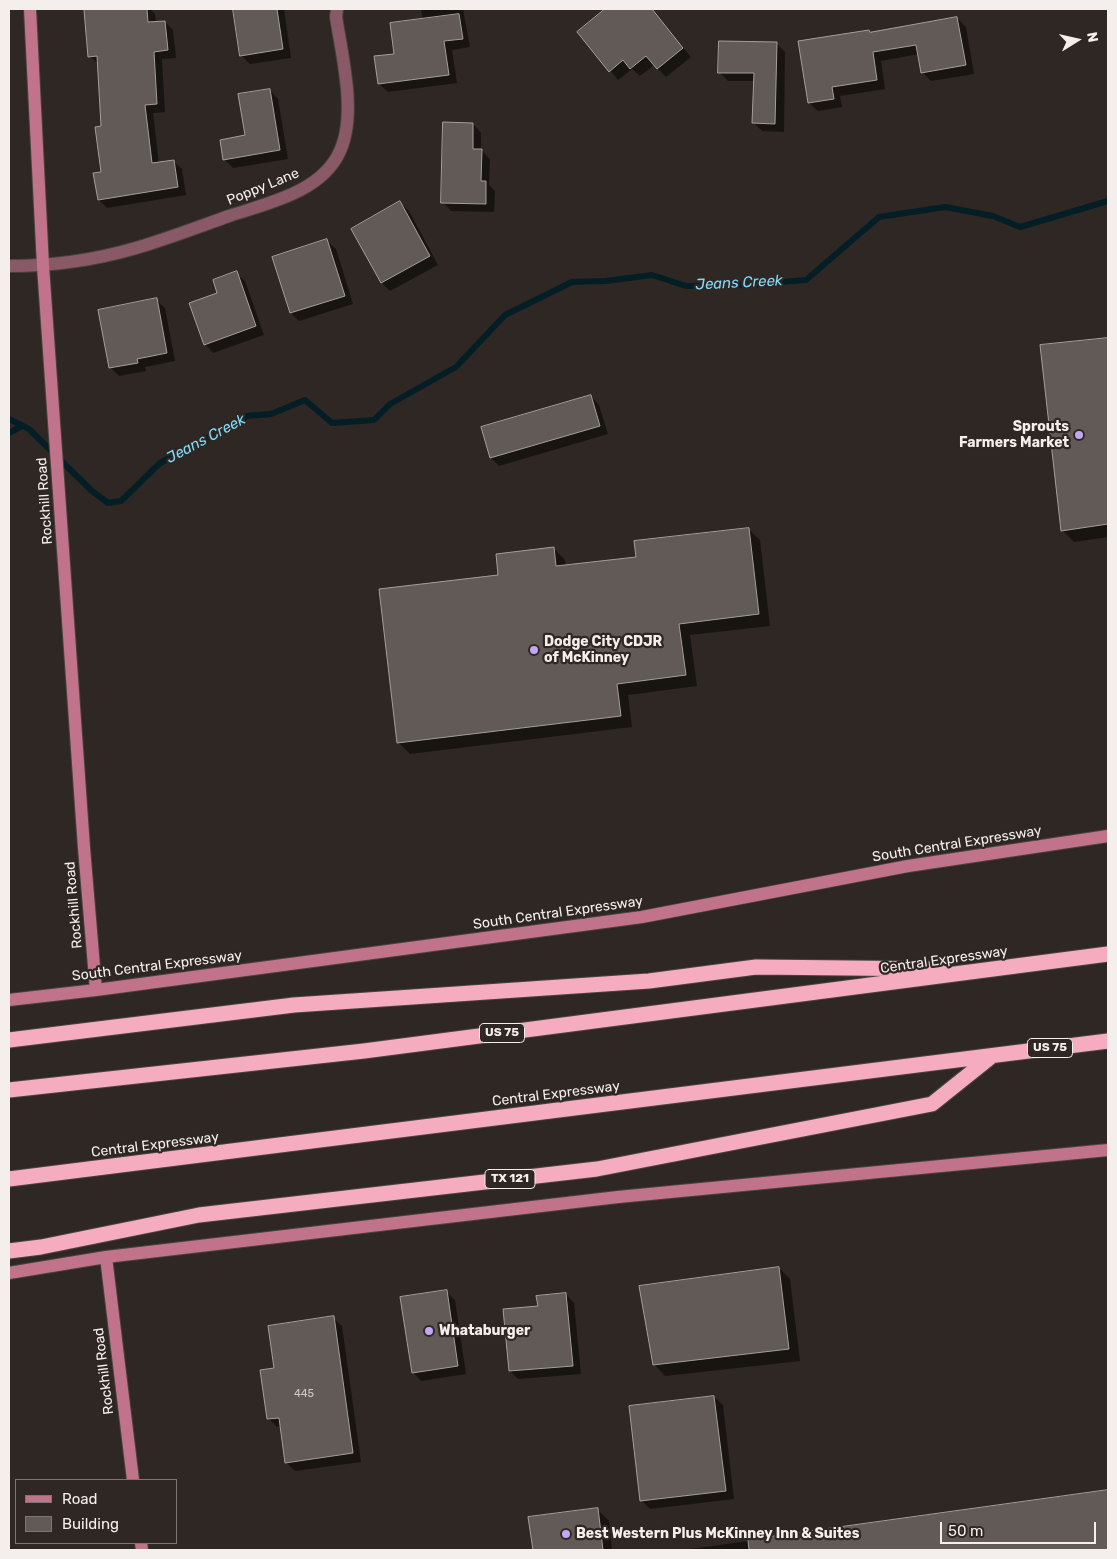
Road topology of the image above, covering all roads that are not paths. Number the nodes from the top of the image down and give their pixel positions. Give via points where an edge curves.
1 (30, 9) edge
2 (337, 9) edge
3 (9, 266) edge
4 (44, 266) junction
5 (1108, 836) edge
6 (1108, 954) edge
7 (994, 970) junction
8 (96, 990) junction
9 (9, 1000) edge
10 (9, 1040) edge
11 (1108, 1041) edge
12 (992, 1056) junction
13 (9, 1090) edge
14 (1108, 1150) edge
15 (9, 1179) edge
16 (9, 1252) edge
17 (106, 1257) junction
18 (9, 1273) edge
19 (133, 1479) edge

1 - 4 main road, Rockhill Road
2 - 4 street, Poppy Lane via 348,123 340,151 327,171 284,197 160,241 109,255
3 - 4 street, Poppy Lane
4 - 8 main road, Rockhill Road
5 - 8 main road, South Central Expressway via 908,866 642,917
6 - 7 highway, Central Expressway / US 75
7 - 10 highway via 756,967 649,981 294,1005
7 - 13 highway, Central Expressway / US 75 via 364,1051
8 - 9 main road, South Central Expressway
11 - 12 highway, Central Expressway / US 75
12 - 15 highway, Central Expressway / US 75
12 - 16 highway, TX 121 via 932,1104 597,1169 199,1215
14 - 17 main road via 618,1198
17 - 18 main road
17 - 19 main road, Rockhill Road

